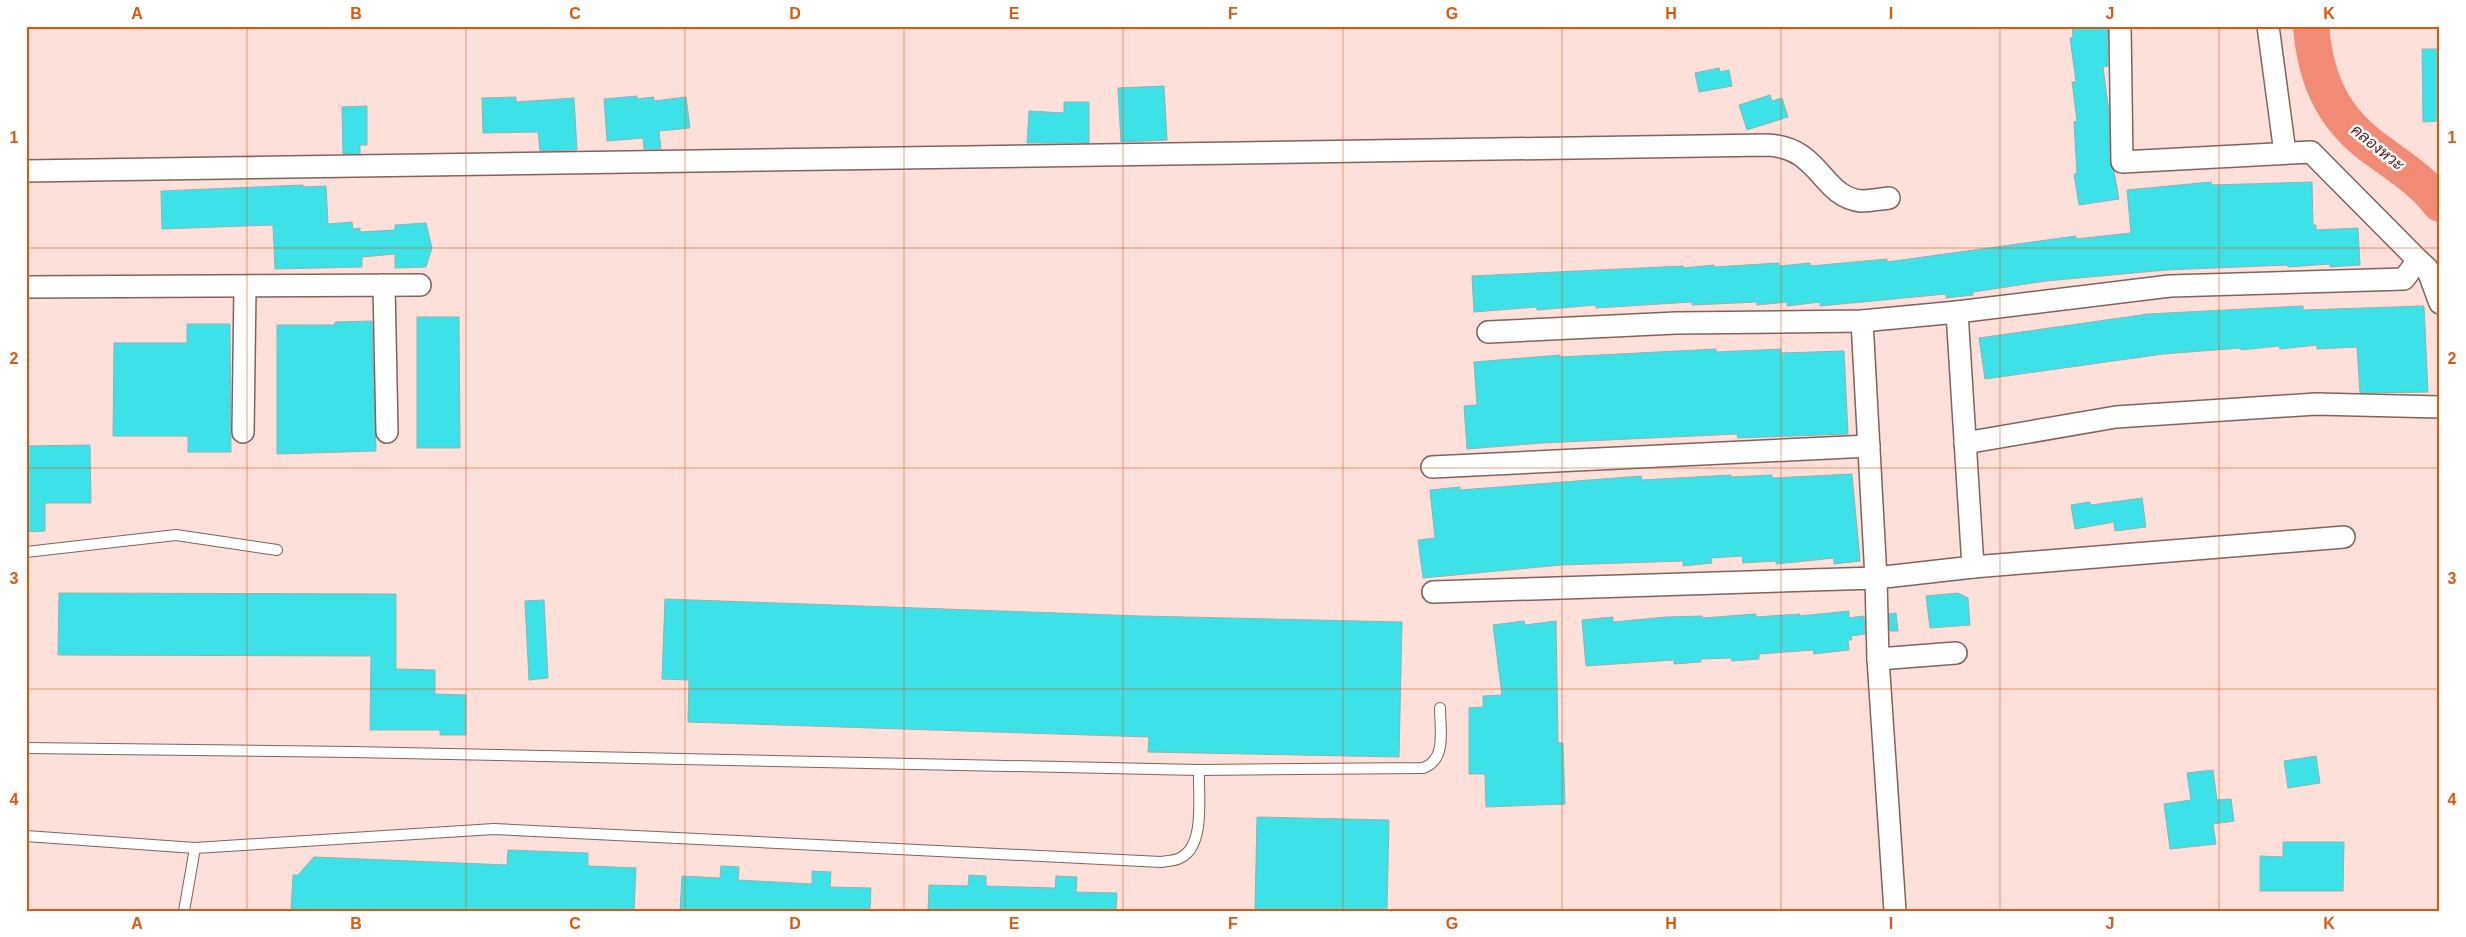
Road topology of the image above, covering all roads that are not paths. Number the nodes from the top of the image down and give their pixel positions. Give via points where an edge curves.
1 (2120, 26) edge
2 (2268, 26) edge
3 (2284, 153) junction
4 (26, 171) edge
5 (1888, 198) dead end
6 (2418, 260) junction
7 (384, 285) junction
8 (420, 285) dead end
9 (26, 287) edge
10 (245, 287) junction
11 (2440, 303) edge
12 (1957, 312) junction
13 (1862, 321) junction
14 (1488, 332) dead end
15 (2440, 406) edge
16 (243, 432) dead end
17 (387, 432) dead end
18 (1965, 443) junction
19 (1869, 446) junction
20 (1432, 467) dead end
21 (2344, 537) dead end
22 (277, 550) dead end
23 (26, 552) edge
24 (1973, 567) junction
25 (1876, 578) junction
26 (1433, 592) dead end
27 (1956, 653) dead end
28 (1878, 659) junction
29 (1440, 708) dead end
30 (26, 748) edge
31 (1199, 770) junction
32 (26, 836) edge
33 (195, 848) junction
34 (184, 911) edge
35 (1895, 911) edge

1 - 3 street via 2122,162
2 - 3 street
3 - 6 street via 2311,152
4 - 5 street via 1767,145 1786,147 1799,153 1833,188 1852,198 1862,201
6 - 11 street via 2427,268
6 - 12 street via 2404,279 2170,286
7 - 8 street
7 - 10 street
7 - 17 street
9 - 10 street
10 - 16 street
12 - 13 street
12 - 18 street
13 - 14 street via 1676,323
13 - 19 street
15 - 18 street via 2316,404 2116,417
18 - 24 street
19 - 20 street
19 - 25 street
21 - 24 street
22 - 23 lane via 176,535
24 - 25 street
25 - 26 street
25 - 28 street
27 - 28 street
28 - 35 street
29 - 31 lane via 1440,754 1434,763 1423,768
30 - 31 lane
31 - 33 lane via 1198,832 1193,847 1180,858 1161,862 494,829
32 - 33 lane
33 - 34 lane

